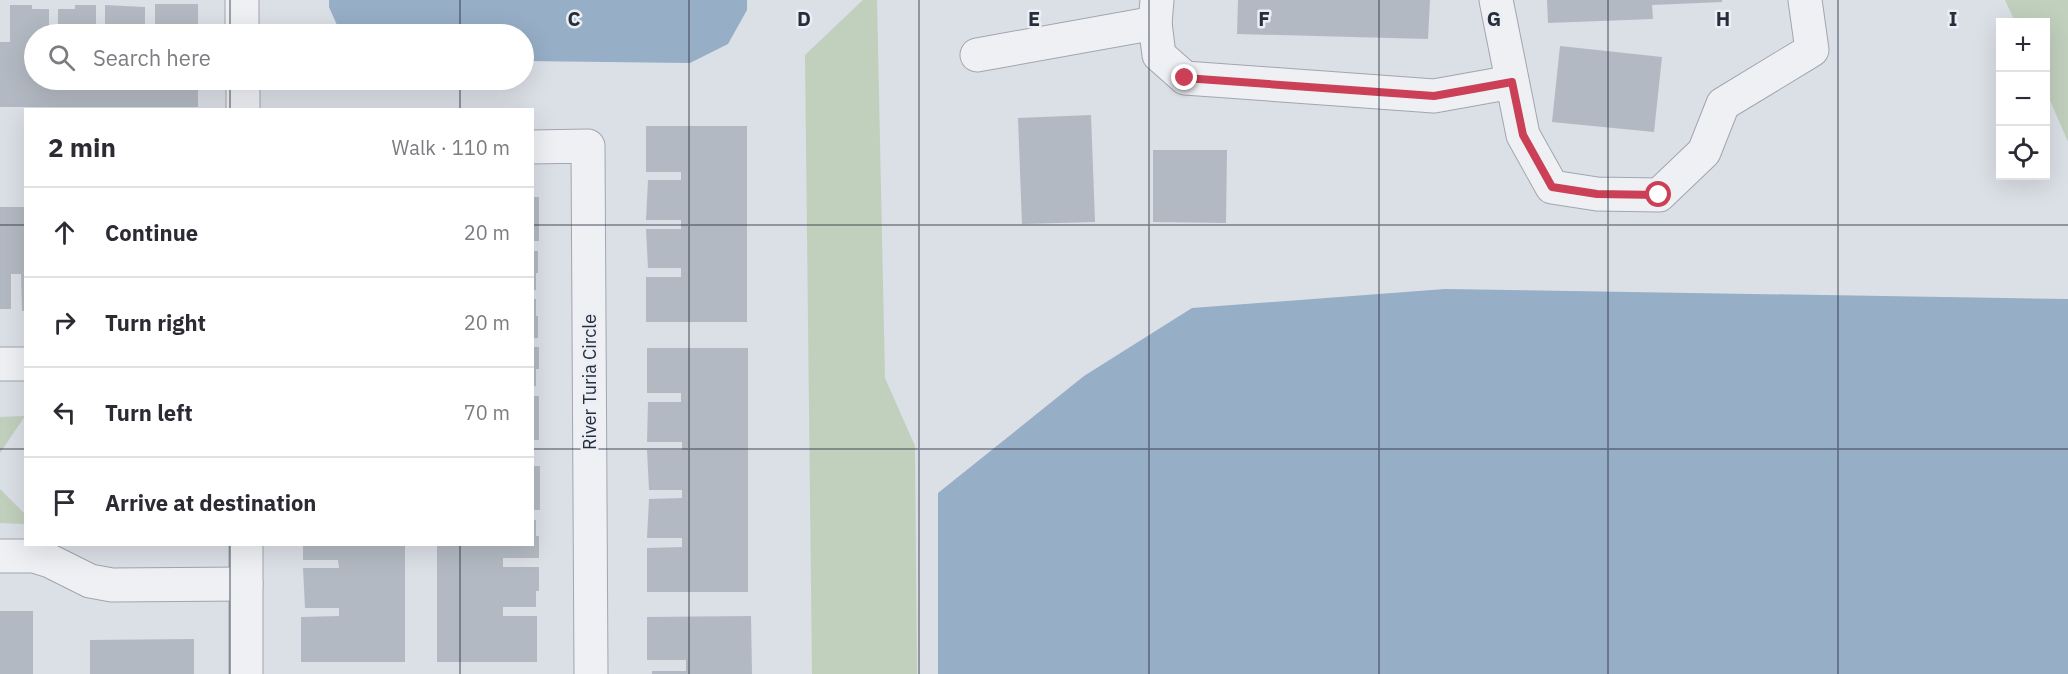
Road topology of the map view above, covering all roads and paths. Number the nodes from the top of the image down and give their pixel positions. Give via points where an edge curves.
1 (242, 0) edge
2 (1496, 0) edge
3 (1805, 0) edge
4 (1156, 12) edge
5 (242, 24) edge
6 (976, 55) dead end
7 (1512, 82) junction
8 (243, 90) edge
9 (243, 108) edge
10 (534, 147) edge
11 (0, 364) edge
12 (24, 364) edge
13 (246, 546) edge
14 (0, 556) edge
15 (246, 584) junction
16 (246, 674) edge
17 (591, 674) edge

1 - 5 street
2 - 7 street
3 - 7 street via 1812,50 1723,104 1704,152 1659,195 1597,194 1552,187 1523,135
4 - 6 street
4 - 7 street via 1159,55 1185,78 1434,96
8 - 9 street
10 - 17 street, River Turia Circle via 588,146
11 - 12 street
13 - 15 street
14 - 15 street via 34,556 90,581 112,585
15 - 16 street

